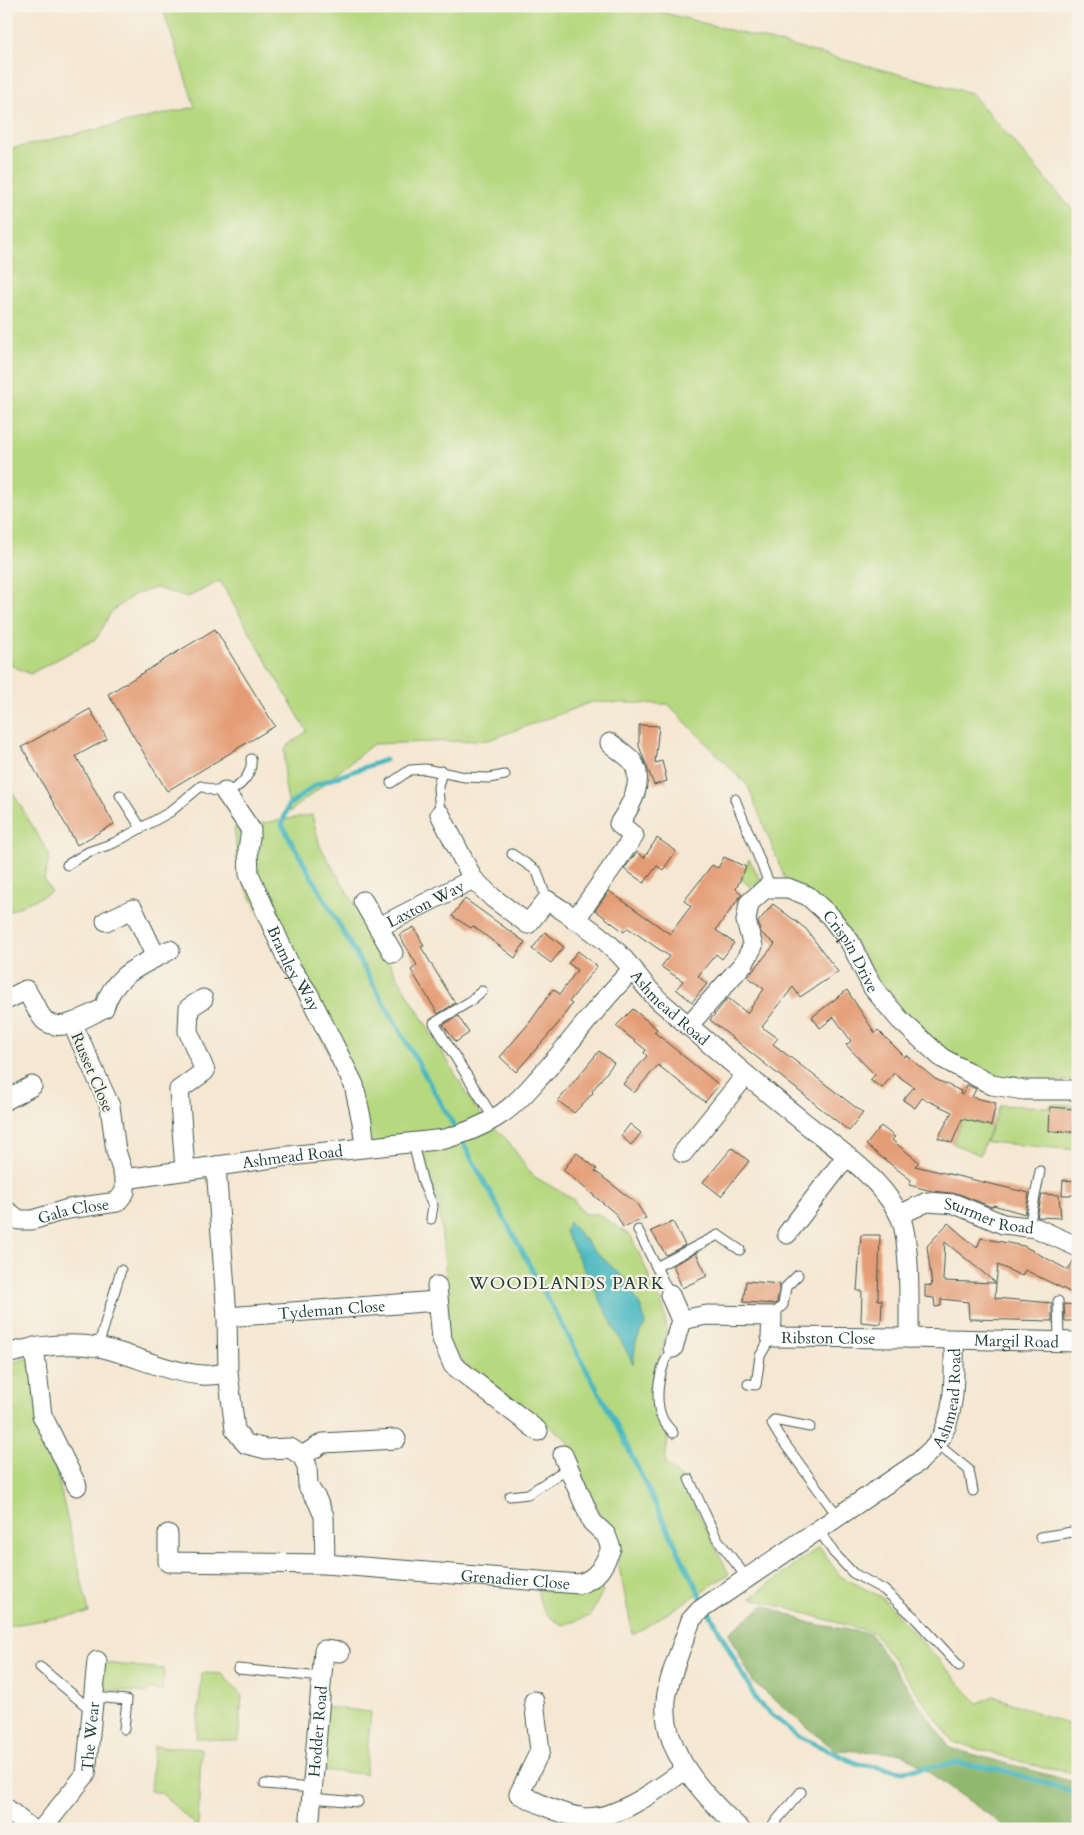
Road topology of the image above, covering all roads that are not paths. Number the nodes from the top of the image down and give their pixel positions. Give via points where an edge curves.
1 (610, 744) dead end
2 (251, 758) dead end
3 (442, 771) junction
4 (505, 775) dead end
5 (391, 783) dead end
6 (225, 792) junction
7 (120, 795) dead end
8 (734, 799) dead end
9 (440, 814) joint
10 (141, 828) junction
11 (512, 854) dead end
12 (67, 864) dead end
13 (474, 879) junction
14 (771, 888) junction
15 (547, 900) junction
16 (363, 901) dead end
17 (575, 920) junction
18 (106, 921) dead end
19 (379, 927) junction
20 (393, 953) dead end
21 (633, 969) junction
22 (482, 991) dead end
23 (203, 999) dead end
24 (6, 1000) edge
25 (72, 1023) junction
26 (688, 1026) junction
27 (746, 1075) junction
28 (32, 1086) dead end
29 (1078, 1090) edge
30 (6, 1100) edge
31 (494, 1119) junction
32 (413, 1144) junction
33 (364, 1147) junction
34 (683, 1153) dead end
35 (846, 1157) junction
36 (216, 1166) junction
37 (185, 1169) junction
38 (1040, 1171) dead end
39 (125, 1179) junction
40 (6, 1210) edge
41 (899, 1215) junction
42 (431, 1218) dead end
43 (1029, 1227) junction
44 (638, 1230) dead end
45 (787, 1234) dead end
46 (1078, 1247) edge
47 (740, 1250) dead end
48 (656, 1267) junction
49 (121, 1270) dead end
50 (798, 1275) dead end
51 (670, 1295) joint
52 (1058, 1301) dead end
53 (772, 1316) junction
54 (227, 1317) junction
55 (681, 1320) junction
56 (771, 1338) junction
57 (909, 1338) junction
58 (954, 1340) junction
59 (1059, 1341) junction
60 (1078, 1342) edge
61 (34, 1347) junction
62 (98, 1347) junction
63 (673, 1348) joint
64 (6, 1354) edge
65 (228, 1373) junction
66 (748, 1384) dead end
67 (810, 1427) dead end
68 (538, 1431) dead end
69 (673, 1433) dead end
70 (396, 1439) dead end
71 (937, 1444) junction
72 (302, 1456) junction
73 (565, 1461) joint
74 (689, 1478) dead end
75 (77, 1486) dead end
76 (973, 1491) dead end
77 (510, 1496) dead end
78 (837, 1515) junction
79 (818, 1529) junction
80 (1078, 1531) edge
81 (168, 1534) dead end
82 (1040, 1537) dead end
83 (325, 1564) junction
84 (747, 1578) junction
85 (340, 1652) dead end
86 (97, 1661) dead end
87 (959, 1666) dead end
88 (40, 1667) dead end
89 (238, 1669) dead end
90 (322, 1677) junction
91 (534, 1701) dead end
92 (93, 1703) junction
93 (124, 1729) dead end
94 (686, 1769) junction
95 (264, 1784) dead end
96 (801, 1792) dead end
97 (312, 1793) junction
98 (358, 1802) dead end
99 (6, 1808) edge
100 (31, 1829) edge
101 (42, 1829) edge
102 (309, 1829) edge
103 (740, 1829) edge
104 (769, 1829) edge

1 - 17 street via 632,762 638,779 633,802 619,824 634,836
2 - 6 lane via 252,768 245,779
3 - 4 lane via 465,777
3 - 5 lane via 410,770
3 - 9 lane via 438,787
6 - 10 lane via 201,786 170,812
6 - 33 street, Bramley Way via 251,830 249,874 291,968 308,993 354,1085
7 - 10 lane
8 - 14 lane
9 - 13 street, Laxton Way
10 - 12 lane
11 - 15 lane via 537,871
13 - 15 street, Laxton Way via 528,924
13 - 19 street, Laxton Way
14 - 26 street via 766,888 749,903 746,921 753,946 744,962
14 - 29 street, Crispin Drive via 788,888 808,896 830,916 850,942 873,988 900,1020 942,1058 992,1085 1024,1090
15 - 17 street
16 - 19 street, Laxton Way
17 - 21 street via 614,948
18 - 25 street, Russet Close via 132,909 163,954 119,978 109,992 104,1008
19 - 20 street, Laxton Way
21 - 26 street, Ashmead Road via 659,1001
21 - 31 street, Ashmead Road via 549,1067
22 - 31 lane via 434,1023
23 - 37 street via 189,1008 188,1031 205,1071 179,1090
24 - 25 street, Russet Close via 26,990 45,1021 58,1026
25 - 39 street, Russet Close via 110,1106 116,1151
26 - 27 street, Ashmead Road
27 - 34 street
27 - 35 street, Ashmead Road
28 - 30 street
31 - 32 street, Ashmead Road via 459,1135
32 - 33 street, Ashmead Road
32 - 42 lane via 432,1206
33 - 36 street, Ashmead Road
35 - 41 street, Ashmead Road via 880,1187
35 - 45 street
36 - 37 street, Gala Close
36 - 54 street
37 - 39 street, Gala Close
38 - 43 lane
39 - 40 street, Gala Close via 125,1192 117,1202 68,1209 32,1220 19,1220
41 - 43 street, Sturmer Road via 927,1202 955,1204 1003,1224
41 - 57 street, Ashmead Road via 905,1235
43 - 46 street, Sturmer Road
44 - 48 lane
47 - 48 lane via 718,1235
48 - 51 lane
49 - 62 lane
50 - 53 lane via 786,1287 783,1305
51 - 55 street
52 - 59 lane
53 - 55 street, Ribston Close via 707,1315
53 - 56 street, Ribston Close
54 - 65 street
54 - 68 street, Tydeman Close via 437,1293 442,1339 453,1365
55 - 63 street
56 - 57 street, Ribston Close
56 - 66 lane via 760,1356 756,1385
57 - 58 street, Ashmead Road
58 - 59 street, Margil Road
58 - 71 street, Ashmead Road via 950,1411
59 - 60 street, Margil Road
61 - 62 street
61 - 64 street
61 - 75 street via 42,1415
62 - 65 street via 177,1371 203,1375
63 - 69 lane via 667,1355 660,1379 659,1402 663,1420
65 - 72 street via 235,1430 246,1444 266,1449 290,1448
67 - 78 lane via 779,1420 772,1424
70 - 72 street via 323,1443
71 - 76 lane via 968,1470
71 - 78 street, Ashmead Road via 920,1461
72 - 83 street via 307,1466 308,1486 324,1516
73 - 77 lane via 528,1494
73 - 83 street, Grenadier Close via 592,1522 606,1535 611,1548 605,1563 591,1581 578,1584
74 - 84 lane via 716,1537
78 - 79 street, Ashmead Road
79 - 84 street, Ashmead Road
79 - 87 lane via 853,1573 884,1590
80 - 82 lane
81 - 83 street, Grenadier Close via 168,1562
84 - 94 street, Ashmead Road via 691,1620 682,1648 666,1699 666,1723
85 - 90 street, Hodder Road via 324,1650
86 - 92 street, The Wear
88 - 92 lane
89 - 90 lane
90 - 97 street, Hodder Road
91 - 94 street via 540,1751 519,1794 582,1818 606,1815 657,1790
92 - 93 lane via 127,1700
92 - 101 street, The Wear via 86,1774
94 - 103 street, Ashmead Road
95 - 97 lane
96 - 104 lane
97 - 98 lane
97 - 102 street, Hodder Road
99 - 100 street

